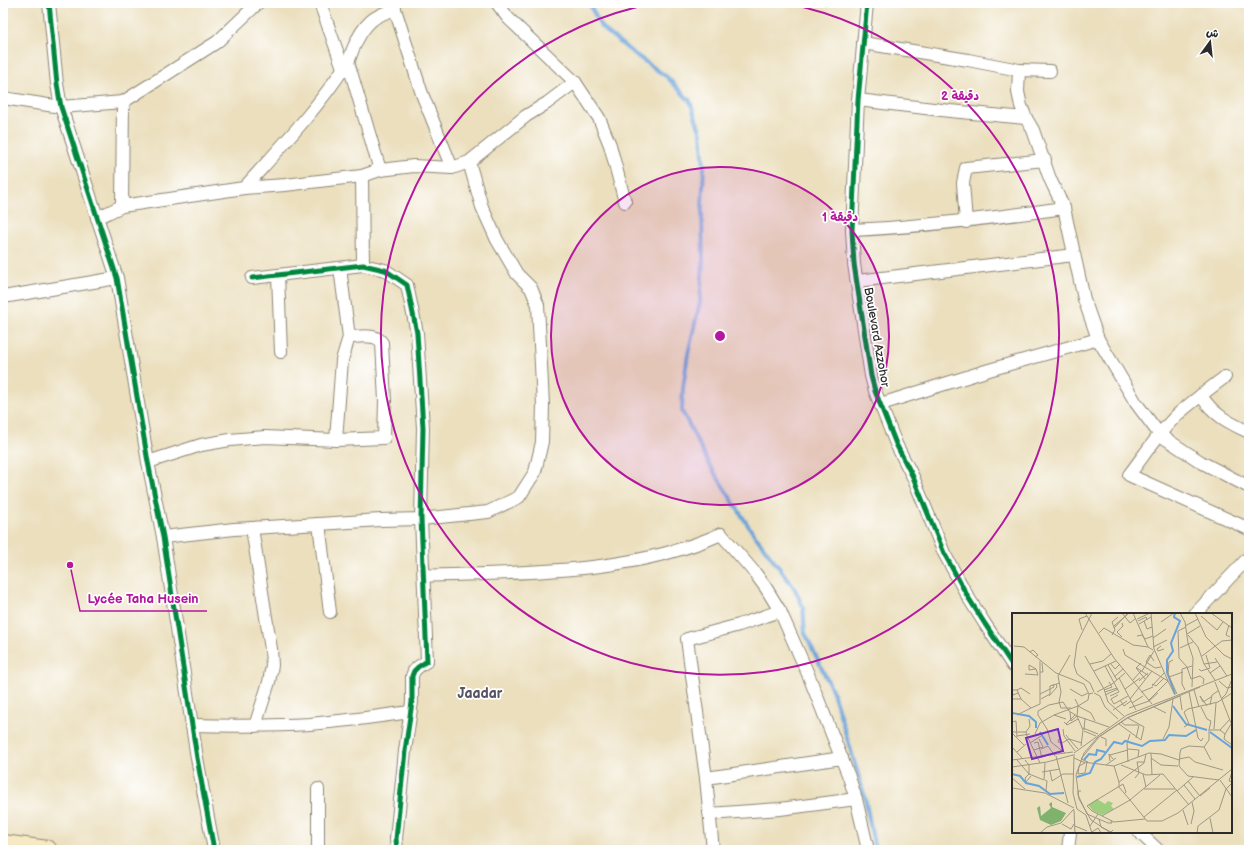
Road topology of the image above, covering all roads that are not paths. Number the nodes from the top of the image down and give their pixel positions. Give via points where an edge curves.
1 (49, 3) edge
2 (258, 3) edge
3 (320, 3) edge
4 (496, 3) edge
5 (867, 3) edge
6 (394, 6) edge
7 (863, 43) junction
8 (345, 65) junction
9 (1019, 70) junction
10 (1050, 71) dead end
11 (575, 82) junction
12 (3, 98) edge
13 (858, 100) junction
14 (123, 102) junction
15 (61, 107) junction
16 (1026, 118) junction
17 (1045, 160) junction
18 (469, 162) junction
19 (452, 168) junction
20 (380, 170) junction
21 (362, 176) junction
22 (244, 188) junction
23 (625, 202) dead end
24 (122, 206) junction
25 (1064, 208) junction
26 (97, 218) junction
27 (966, 222) junction
28 (852, 230) junction
29 (1074, 255) junction
30 (362, 265) junction
31 (340, 268) junction
32 (278, 275) junction
33 (117, 278) junction
34 (252, 278) dead end
35 (857, 281) junction
36 (3, 297) edge
37 (349, 337) junction
38 (1098, 339) junction
39 (281, 352) dead end
40 (1225, 377) dead end
41 (1201, 395) junction
42 (880, 404) junction
43 (1249, 432) edge
44 (1160, 435) junction
45 (336, 440) junction
46 (148, 462) junction
47 (1249, 487) edge
48 (421, 519) junction
49 (319, 524) junction
50 (252, 528) junction
51 (1249, 530) edge
52 (163, 537) junction
53 (1249, 557) edge
54 (424, 576) junction
55 (780, 611) junction
56 (330, 612) dead end
57 (1196, 613) edge
58 (1012, 664) edge
59 (410, 712) junction
60 (191, 725) junction
61 (255, 726) junction
62 (842, 758) junction
63 (706, 778) junction
64 (318, 789) dead end
65 (856, 799) junction
66 (709, 814) junction
67 (1070, 833) edge
68 (1140, 833) edge
69 (3, 844) edge
70 (48, 850) edge
71 (214, 850) edge
72 (318, 850) edge
73 (397, 850) edge
74 (713, 850) edge
75 (868, 850) edge
76 (1068, 850) edge
77 (1158, 850) edge

1 - 15 street
2 - 14 street via 217,42
3 - 8 street
4 - 11 street via 508,18
5 - 7 street, Boulevard Azzohor
6 - 8 street via 369,22
6 - 19 street via 422,94
7 - 9 street
7 - 13 street, Boulevard Azzohor
8 - 20 street
8 - 22 street via 326,93
9 - 10 street
9 - 16 street via 1018,92
11 - 18 street via 526,116
11 - 23 street via 599,118 610,146
12 - 15 street
13 - 16 street
13 - 28 street, Boulevard Azzohor
14 - 15 street
14 - 24 street
15 - 26 street
16 - 17 street
17 - 25 street
17 - 27 street via 966,168 963,183
18 - 19 street
18 - 48 street via 482,207 497,240 517,274 531,288 538,305 543,405 542,442 535,472 519,497 488,512
19 - 20 street via 414,166
20 - 21 street
21 - 22 street
21 - 30 street
22 - 24 street
24 - 26 street
25 - 27 street
25 - 29 street
26 - 33 street
27 - 28 street
28 - 35 street, Boulevard Azzohor
29 - 35 street
29 - 38 street via 1084,299
30 - 31 street
30 - 48 street via 385,270 407,285 417,332 423,428
31 - 32 street
31 - 37 street
32 - 34 street
32 - 39 street
33 - 36 street
33 - 46 street
35 - 42 street, Boulevard Azzohor via 871,376
37 - 45 street via 342,360
37 - 45 street via 373,337 382,343 384,438
38 - 42 street
38 - 44 street via 1136,403
40 - 41 street
41 - 43 street via 1214,413
41 - 44 street
42 - 58 street, Boulevard Azzohor via 944,553 968,597
44 - 47 street via 1201,462
44 - 51 street via 1129,475
45 - 46 street via 265,437 230,440 201,445
46 - 52 street
48 - 49 street
48 - 54 street
49 - 50 street
49 - 56 street
50 - 52 street
50 - 61 street via 272,666
52 - 60 street
53 - 57 street
54 - 55 street via 550,570 622,563 683,549 721,534 755,573
54 - 59 street via 427,661 414,671 412,676
55 - 62 street
55 - 63 street via 687,639
59 - 61 street via 310,724
59 - 73 street
60 - 61 street
60 - 71 street
62 - 63 street
62 - 65 street
63 - 66 street
64 - 72 street
65 - 66 street via 780,809
65 - 75 street
66 - 74 street
67 - 76 street
68 - 77 street
69 - 70 main road

